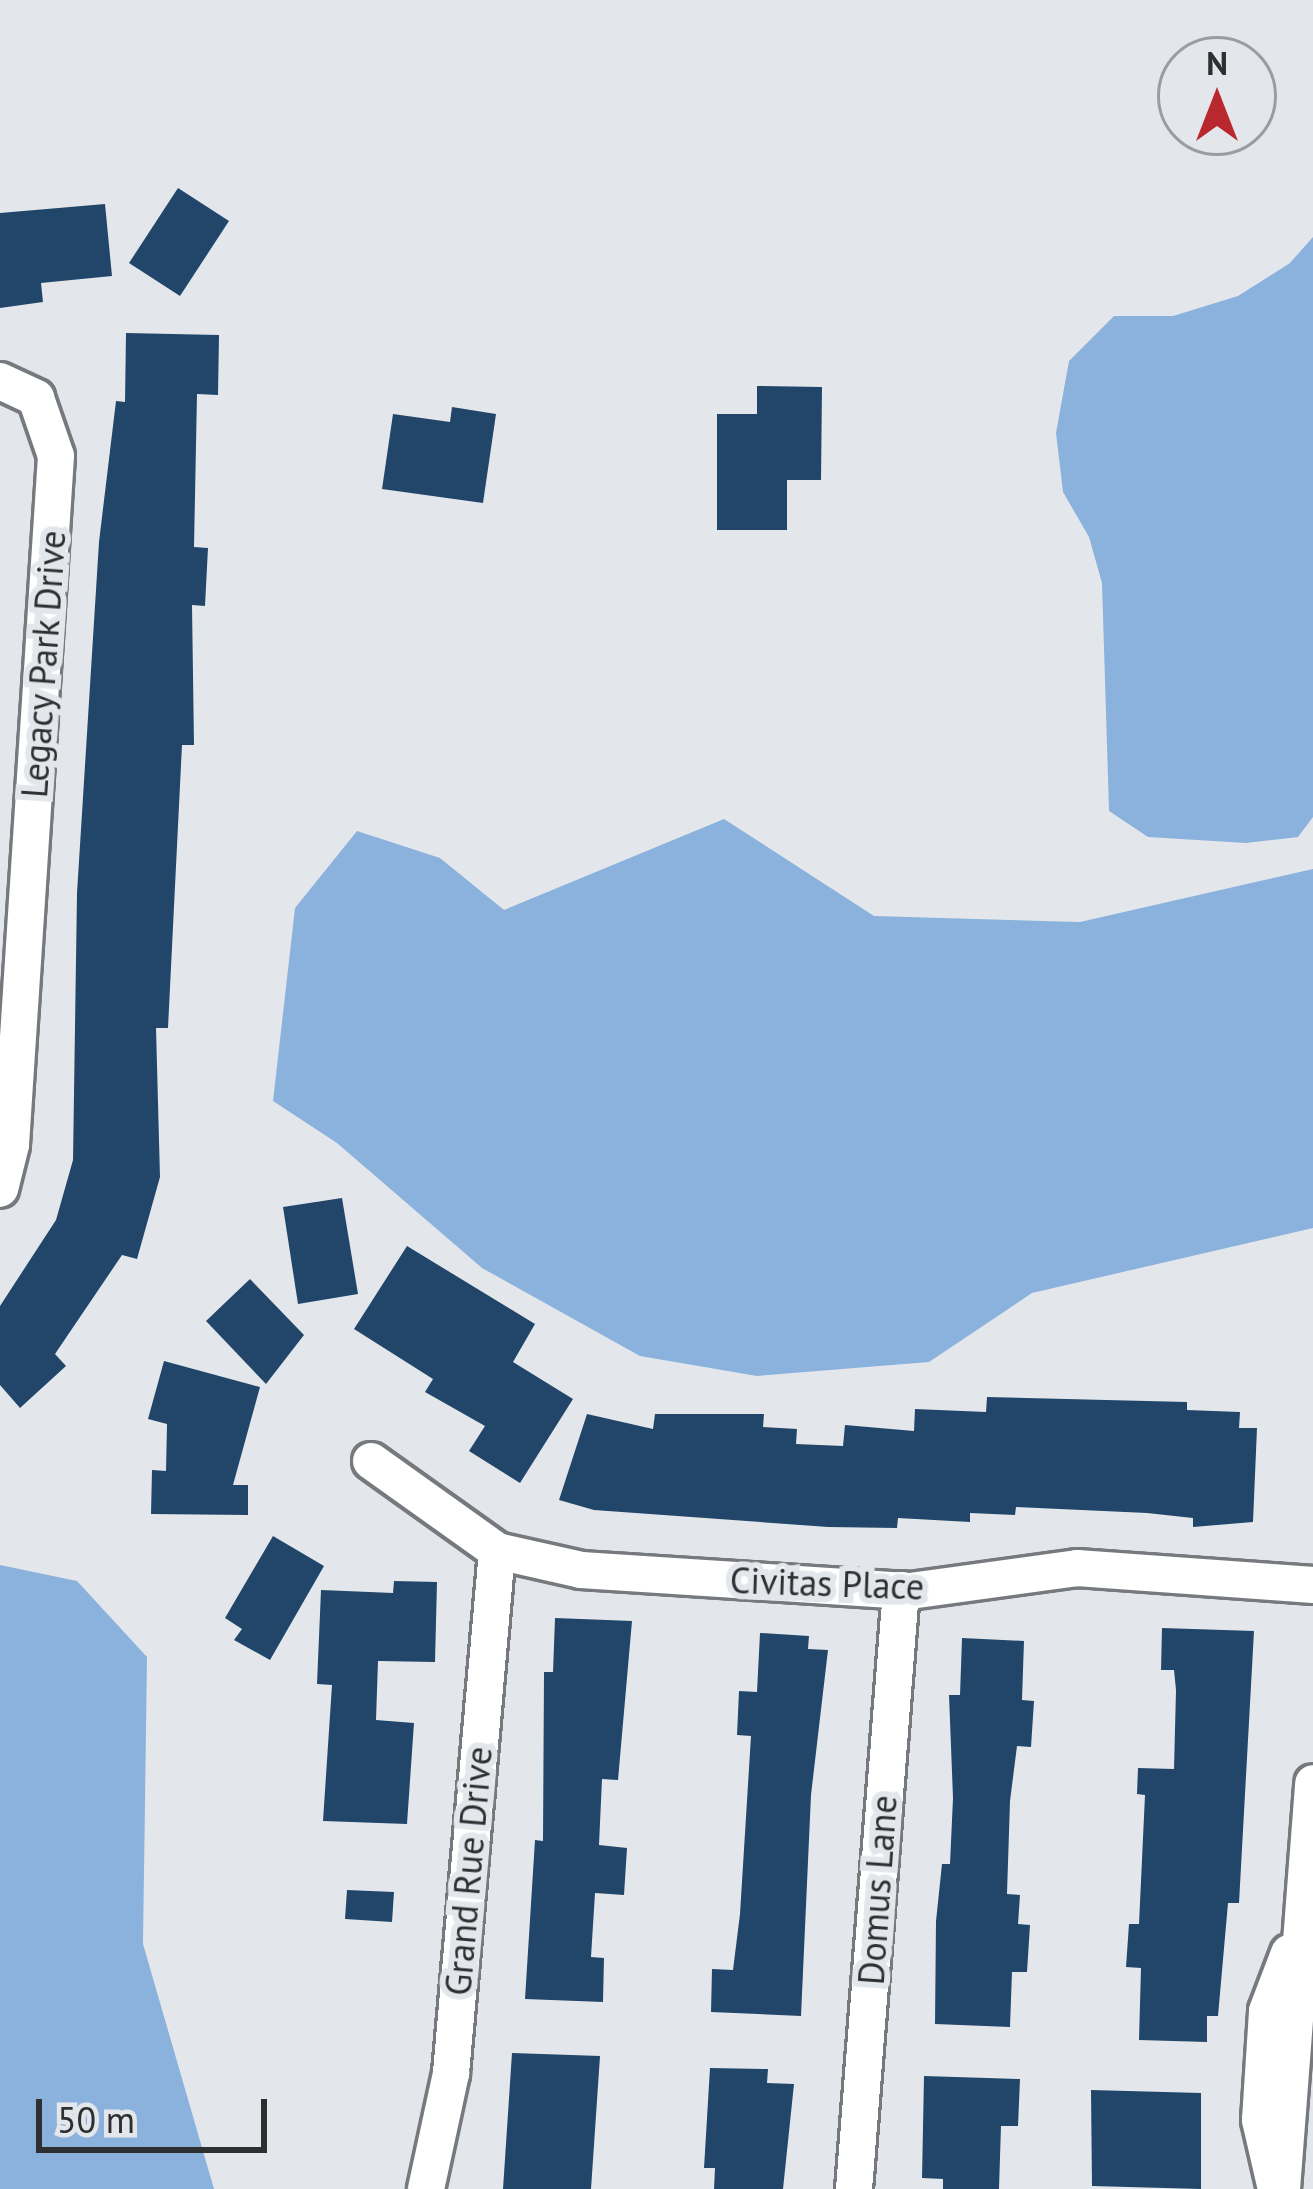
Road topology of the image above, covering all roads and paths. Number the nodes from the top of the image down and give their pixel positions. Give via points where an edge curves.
1 (0, 381) edge
2 (0, 1189) edge
3 (371, 1461) dead end
4 (496, 1551) junction
5 (1313, 1585) edge
6 (901, 1590) junction
7 (1313, 1783) edge
8 (426, 2189) edge
9 (854, 2189) edge
10 (1279, 2189) edge

1 - 2 street, Legacy Park Drive via 36,398 56,456 11,1145
3 - 4 street, Civitas Place
4 - 6 street, Civitas Place via 581,1570
4 - 8 street, Grand Rue Drive via 451,2073
5 - 6 street, Civitas Place via 1078,1568
6 - 9 street, Domus Lane
7 - 10 street

